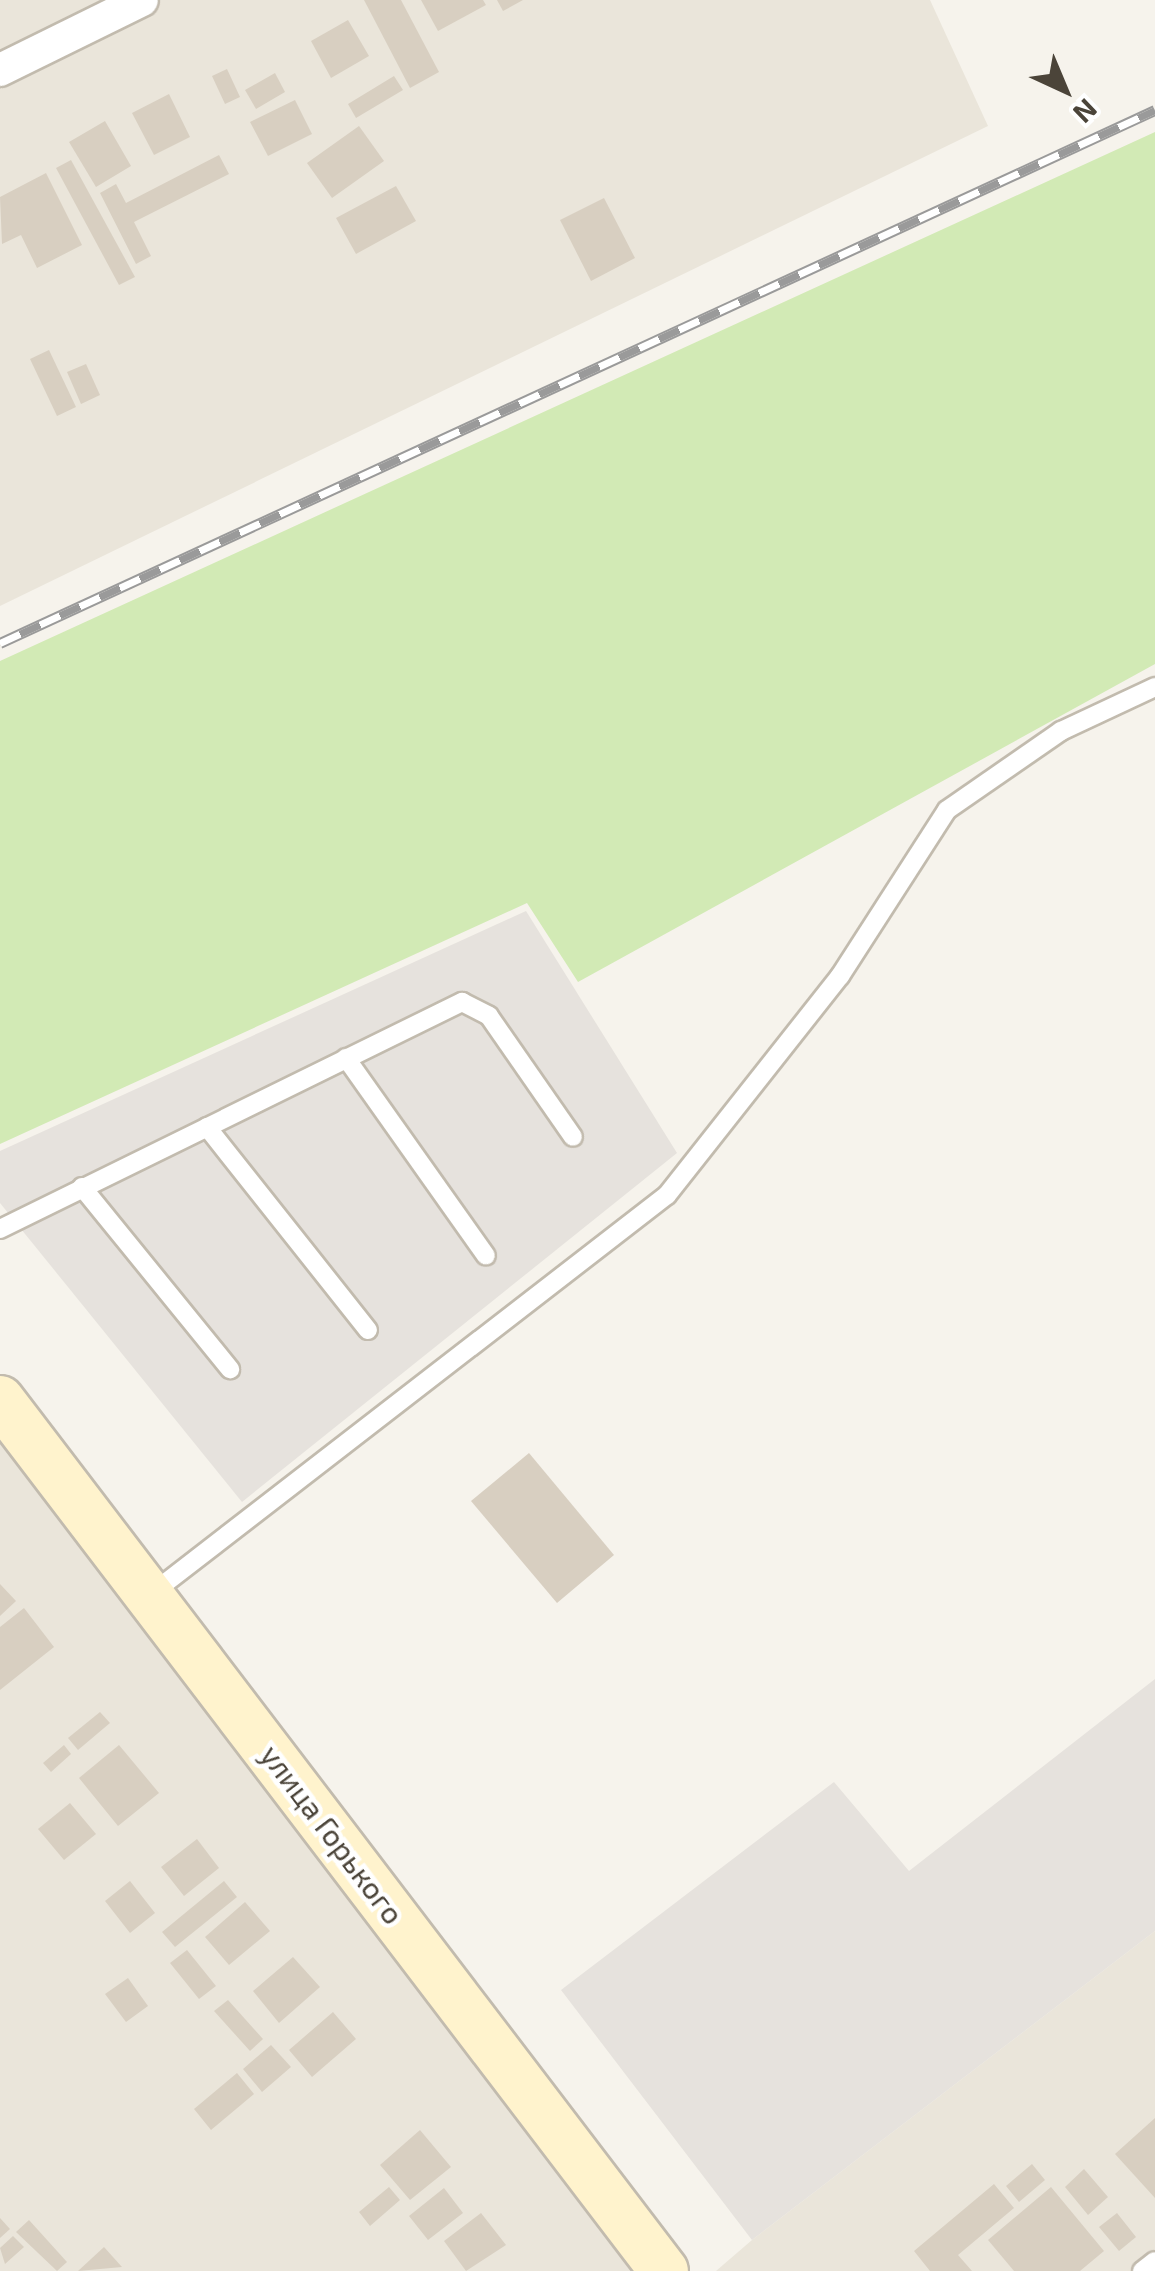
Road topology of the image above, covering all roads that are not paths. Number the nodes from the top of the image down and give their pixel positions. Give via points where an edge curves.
1 (142, 0) edge
2 (0, 70) edge
3 (1155, 687) edge
4 (346, 1058) junction
5 (207, 1126) junction
6 (573, 1138) dead end
7 (82, 1187) junction
8 (0, 1228) edge
9 (486, 1256) dead end
10 (368, 1330) dead end
11 (230, 1369) dead end
12 (0, 1400) edge
13 (151, 1594) junction
14 (1155, 2261) edge
15 (664, 2271) edge
16 (1142, 2271) edge

1 - 2 street
3 - 13 lane via 1061,731 947,810 840,976 666,1195
4 - 5 lane
4 - 6 lane via 462,1002 489,1016
4 - 9 lane
5 - 7 lane
5 - 10 lane
7 - 8 lane
7 - 11 lane
12 - 13 street, улица Горького
13 - 15 street, улица Горького
14 - 16 lane

